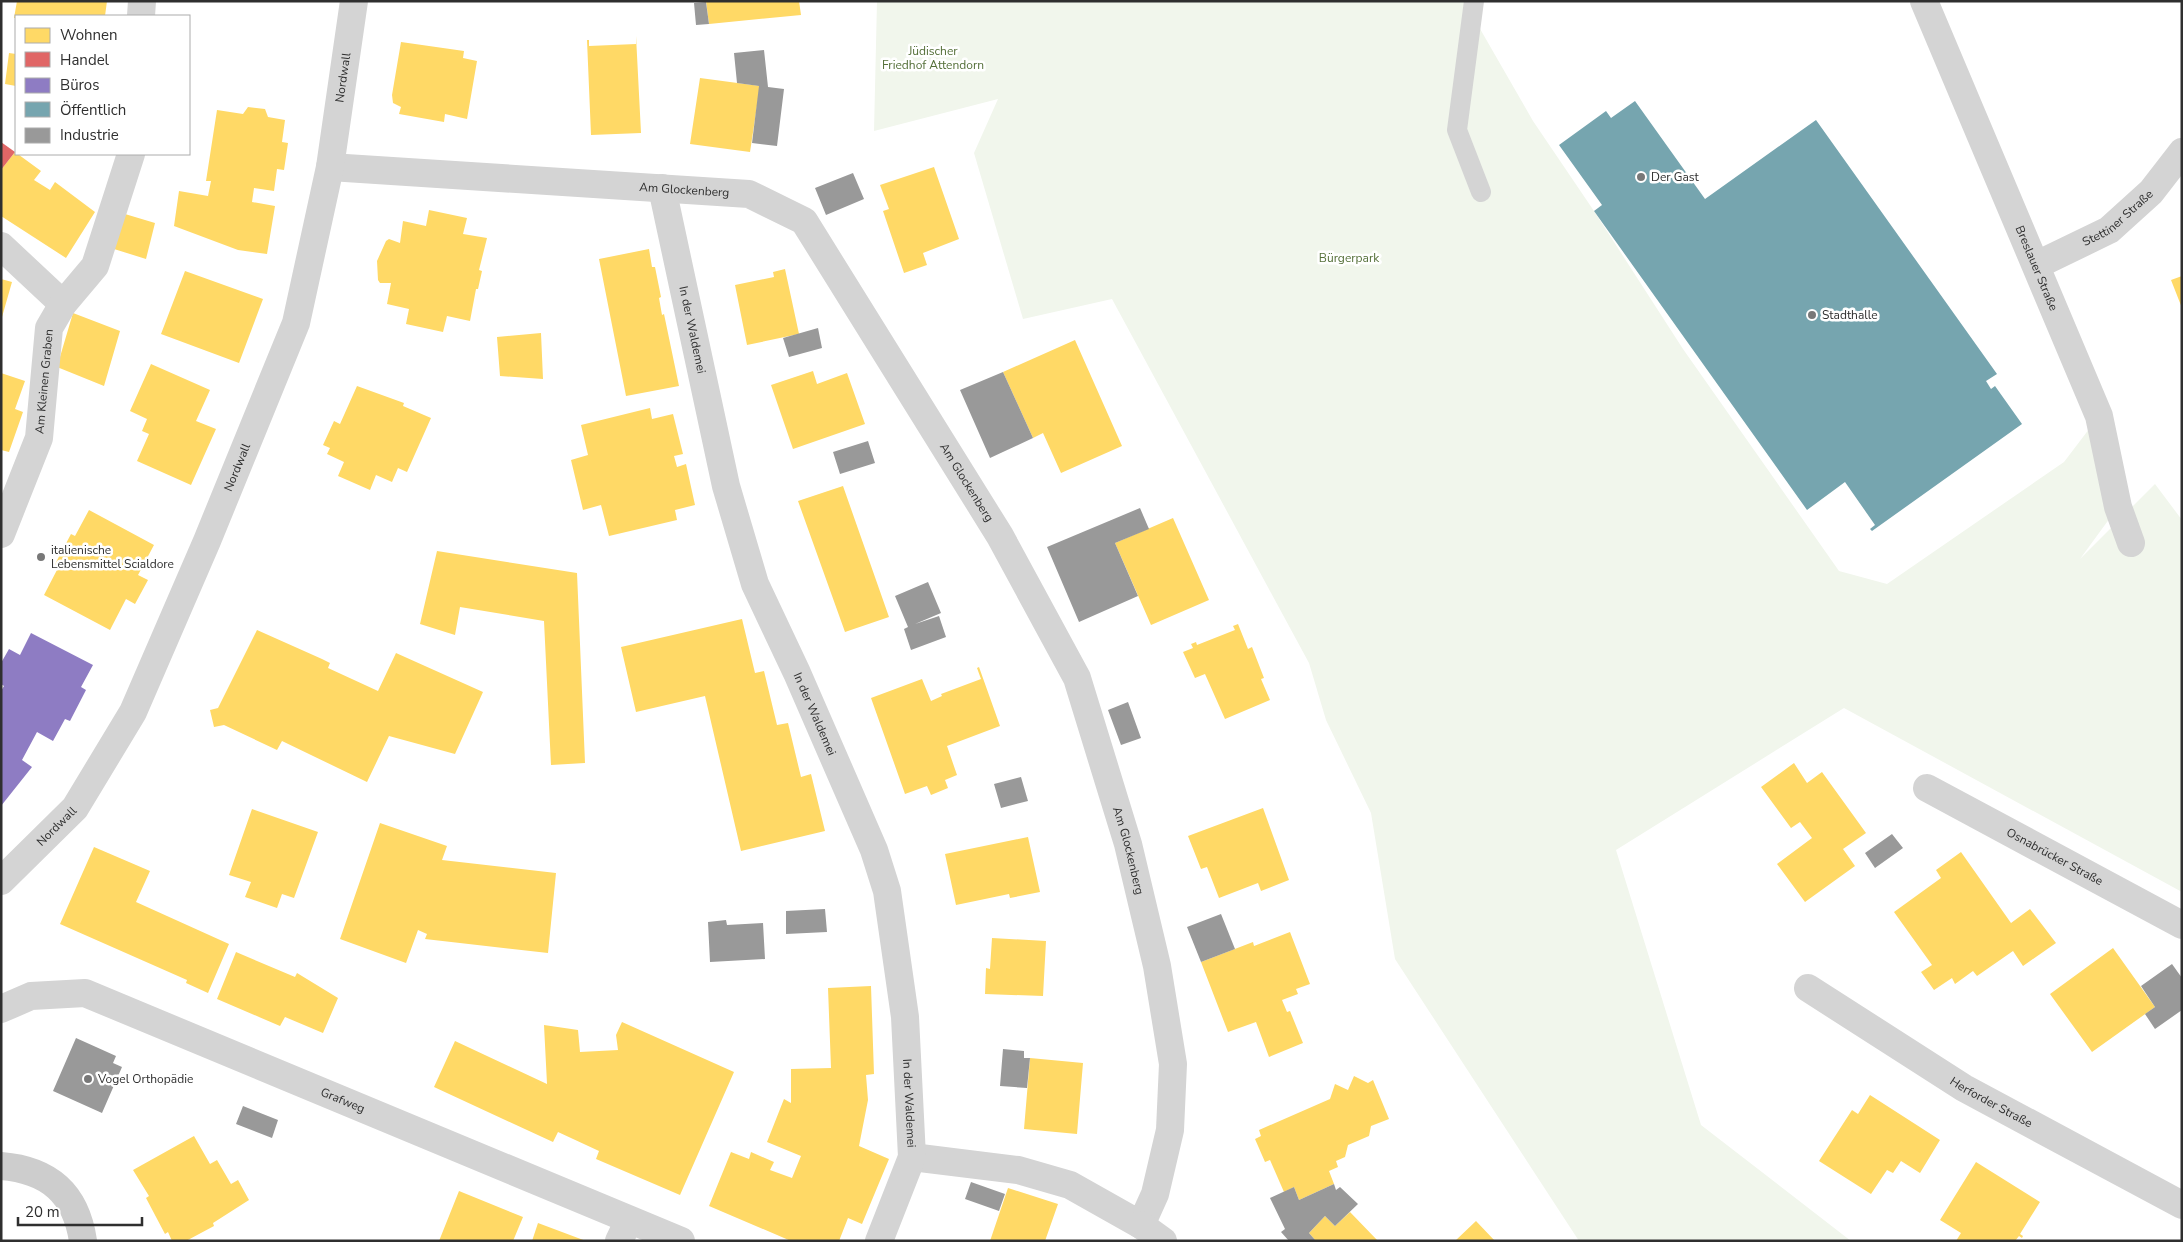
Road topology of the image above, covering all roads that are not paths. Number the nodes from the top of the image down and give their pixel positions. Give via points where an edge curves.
1 (142, 1) edge
2 (354, 1) edge
3 (1474, 1) edge
4 (1924, 1) edge
5 (142, 15) edge
6 (2182, 152) edge
7 (131, 155) edge
8 (330, 167) junction
9 (662, 188) junction
10 (1481, 192) dead end
11 (1, 246) edge
12 (2037, 265) junction
13 (63, 304) junction
14 (1, 534) edge
15 (2131, 543) dead end
16 (1927, 788) dead end
17 (1, 882) edge
18 (2182, 925) edge
19 (1808, 988) dead end
20 (1, 1009) edge
21 (912, 1157) junction
22 (1, 1166) edge
23 (2182, 1205) edge
24 (624, 1230) edge
25 (1152, 1233) edge
26 (83, 1241) edge
27 (681, 1241) edge
28 (879, 1241) edge

1 - 5 street
2 - 8 street, Nordwall
3 - 10 lane via 1457,130
4 - 12 street, Breslauer Straße
6 - 12 street, Stettiner Straße via 2151,192 2109,230
7 - 13 street, Am Kleinen Graben via 95,266
8 - 9 street, Am Glockenberg
8 - 17 street, Nordwall via 296,323 133,712 75,808
9 - 21 street, In der Waldemei via 726,486 755,584 874,850 887,891 905,1018
9 - 25 street, Am Glockenberg via 749,194 804,221 1000,536 1077,678 1128,844 1157,966 1173,1064 1170,1130 1156,1194
11 - 13 street
12 - 15 street, Breslauer Straße via 2099,416 2118,507
13 - 14 street, Am Kleinen Graben via 49,328 39,438
16 - 18 street, Osnabrücker Straße
19 - 23 street, Herforder Straße via 1964,1088
20 - 24 street, Grafweg via 31,996 85,993
21 - 25 street, Am Glockenberg via 1018,1170 1062,1183
21 - 28 street, In der Waldemei
22 - 26 street via 27,1169 50,1180 68,1197 80,1220
24 - 27 street, Grafweg

